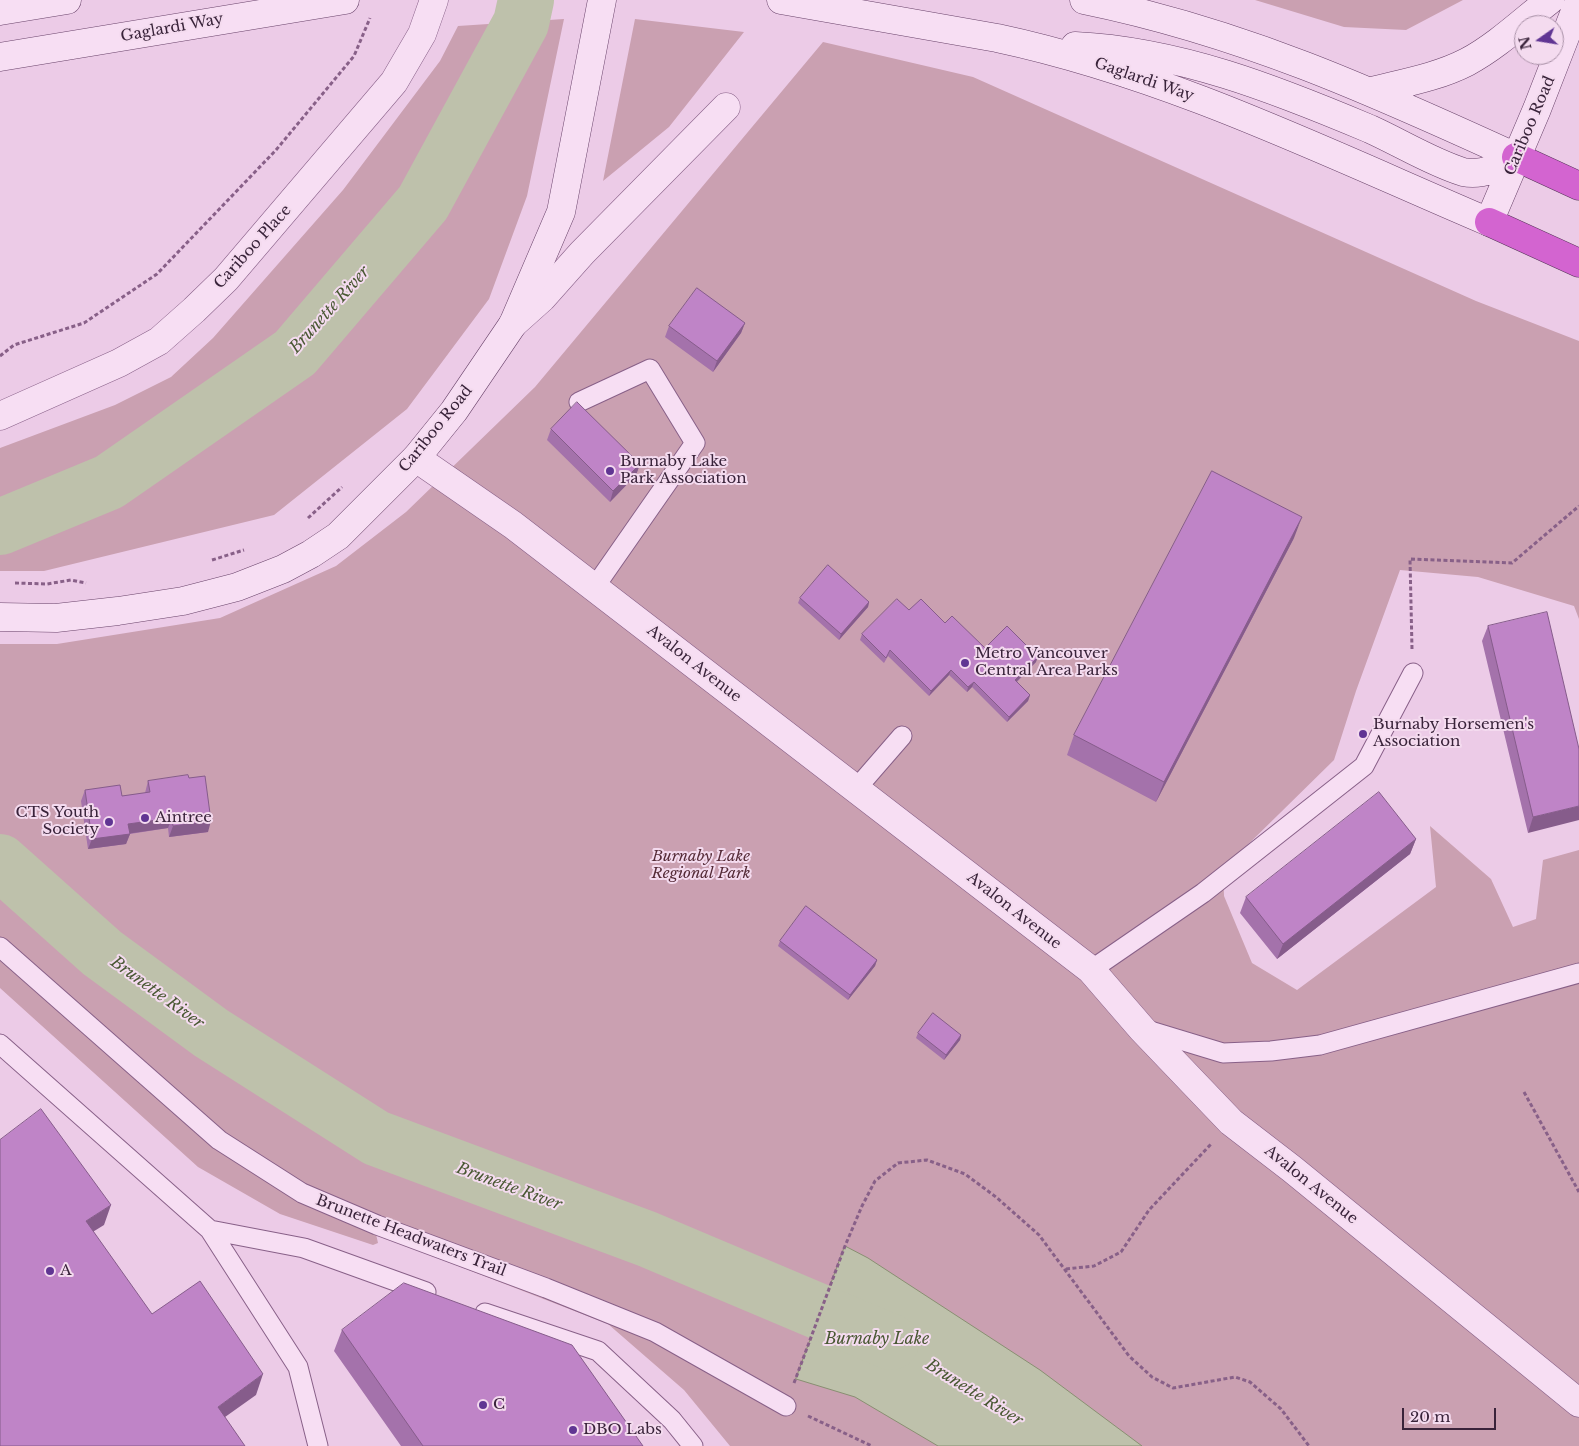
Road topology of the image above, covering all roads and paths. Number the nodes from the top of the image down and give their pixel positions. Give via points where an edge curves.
1 (67, 0) edge
2 (434, 0) edge
3 (602, 0) edge
4 (781, 0) edge
5 (1084, 0) edge
6 (1550, 0) edge
7 (335, 1) edge
8 (1579, 1) edge
9 (0, 10) edge
10 (372, 13) dead end
11 (1031, 45) junction
12 (0, 57) edge
13 (1372, 91) junction
14 (726, 107) dead end
15 (1516, 157) junction
16 (1579, 186) edge
17 (1489, 222) junction
18 (1579, 263) edge
19 (513, 324) junction
20 (0, 356) edge
21 (579, 402) edge
22 (0, 416) edge
23 (416, 458) junction
24 (346, 483) dead end
25 (1579, 506) edge
26 (304, 522) dead end
27 (250, 548) dead end
28 (204, 562) dead end
29 (15, 583) dead end
30 (90, 584) dead end
31 (594, 588) junction
32 (5, 617) edge
33 (1413, 673) joint
34 (902, 736) dead end
35 (856, 789) junction
36 (0, 947) edge
37 (1091, 970) junction
38 (1579, 973) edge
39 (1142, 1029) junction
40 (0, 1044) edge
41 (1524, 1092) dead end
42 (1231, 1122) junction
43 (1579, 1192) edge
44 (210, 1230) junction
45 (1065, 1269) junction
46 (440, 1297) edge
47 (467, 1307) edge
48 (796, 1379) dead end
49 (1579, 1403) edge
50 (786, 1406) joint
51 (318, 1446) edge
52 (693, 1446) edge
53 (872, 1446) edge
54 (1309, 1446) edge

1 - 9 street
2 - 22 street, Cariboo Place via 422,34 394,82 232,272 194,310 159,341 119,363
3 - 19 street, Cariboo Road via 561,212
4 - 11 street, Gaglardi Way
5 - 13 street via 1193,26
6 - 13 street via 1469,61 1437,74
7 - 12 street, Gaglardi Way
8 - 15 street, Cariboo Road
10 - 20 path via 354,56 276,150 157,274 84,324 14,345
11 - 15 street via 1116,49 1204,66 1370,129 1471,174 1488,171
11 - 17 street, Gaglardi Way via 1128,73 1250,118
13 - 15 street
14 - 19 street
15 - 16 highway
15 - 17 street, Cariboo Road
17 - 18 highway
19 - 23 street, Cariboo Road via 454,411
21 - 31 lane via 650,369 695,443
23 - 31 street, Avalon Avenue
23 - 32 street, Cariboo Road via 338,536 283,569 237,587 182,601 56,618
24 - 26 path
25 - 33 path via 1512,563 1410,559
27 - 28 path
29 - 30 path via 47,584 71,580
31 - 35 street, Avalon Avenue
33 - 37 lane via 1364,766 1203,893
34 - 35 lane
35 - 37 street, Avalon Avenue
36 - 50 lane, Brunette Headwaters Trail via 219,1140 302,1193 655,1332
37 - 39 street, Avalon Avenue
38 - 39 lane via 1320,1046 1223,1053
39 - 42 street, Avalon Avenue
40 - 44 lane
41 - 43 path
42 - 45 path via 1149,1210 1121,1252 1094,1266
42 - 49 street, Avalon Avenue
44 - 46 lane via 304,1248
44 - 51 lane via 298,1367
45 - 48 path via 1039,1236 965,1174 927,1160 898,1163 875,1181 862,1206
45 - 54 path via 1129,1356 1152,1377 1173,1388 1235,1377 1250,1382 1281,1409
47 - 52 lane via 598,1351 672,1420
50 - 53 path

